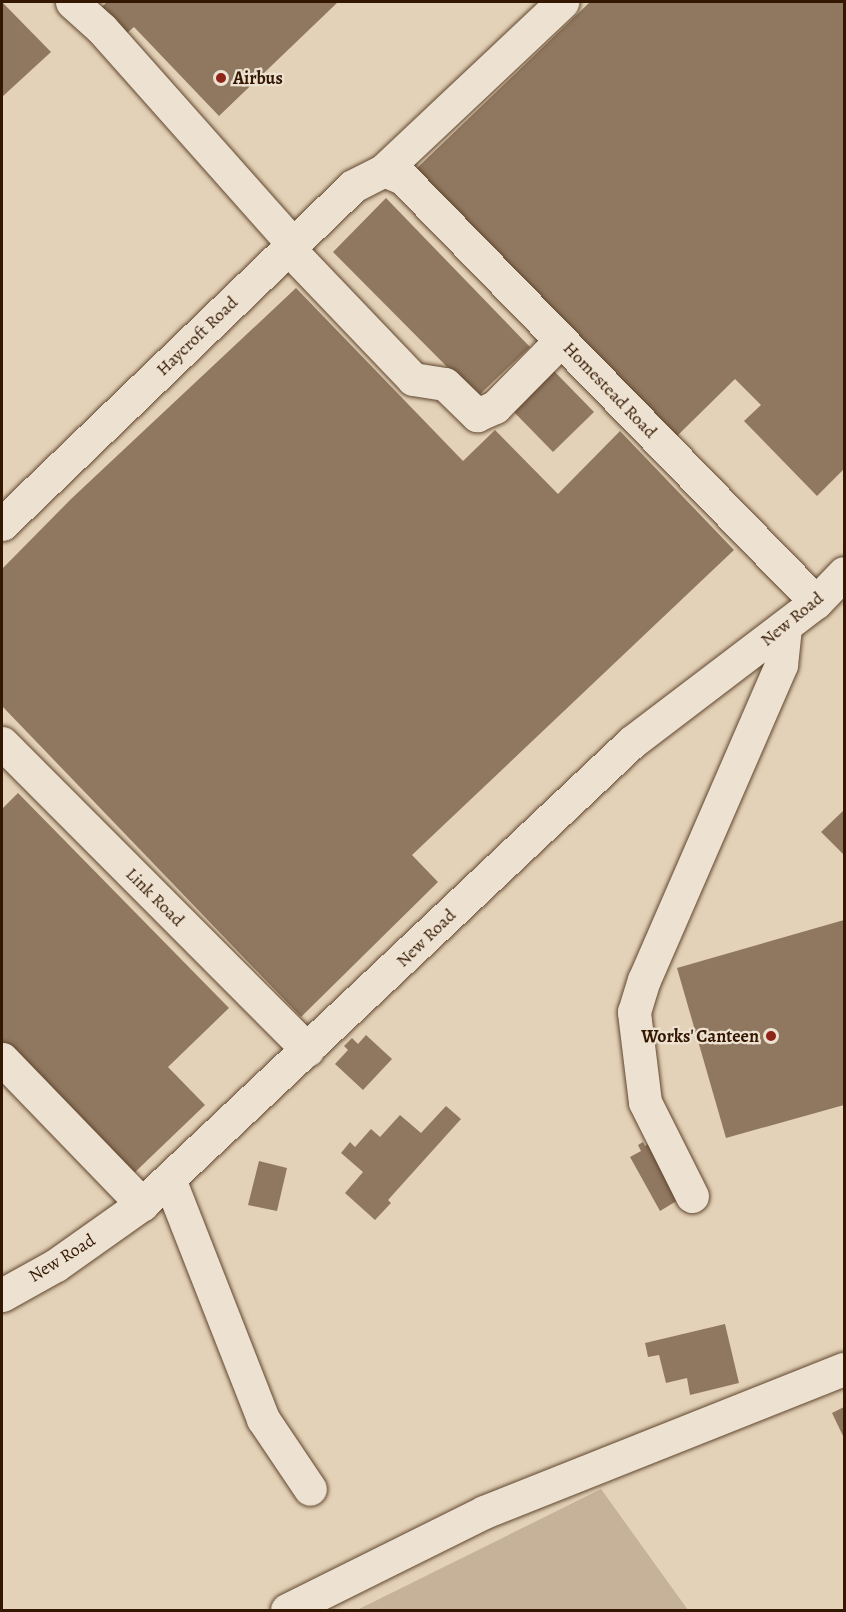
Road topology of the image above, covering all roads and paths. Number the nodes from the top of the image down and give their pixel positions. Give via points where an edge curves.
1 (72, 2) edge
2 (562, 2) edge
3 (394, 174) junction
4 (291, 246) junction
5 (561, 340) junction
6 (2, 524) edge
7 (844, 573) edge
8 (816, 602) junction
9 (784, 626) junction
10 (2, 743) edge
11 (308, 1050) junction
12 (2, 1059) edge
13 (169, 1179) junction
14 (692, 1196) dead end
15 (142, 1204) junction
16 (2, 1295) edge
17 (844, 1370) edge
18 (310, 1488) dead end
19 (287, 1611) edge

1 - 4 lane via 102,29
2 - 3 lane, Haycroft Road
3 - 4 lane, Haycroft Road via 353,186
3 - 5 lane, Homestead Road
4 - 5 lane via 413,379 445,384 477,415 495,407
4 - 6 lane, Haycroft Road
5 - 8 lane, Homestead Road
7 - 8 lane, New Road
8 - 9 lane, New Road
9 - 11 lane, New Road via 632,742
9 - 14 lane via 781,665 644,980 634,1012 645,1102
10 - 11 lane, Link Road
11 - 13 lane, New Road
12 - 15 lane
13 - 15 lane, New Road
13 - 18 lane via 263,1419
15 - 16 lane, New Road via 56,1265
17 - 19 lane via 484,1512

